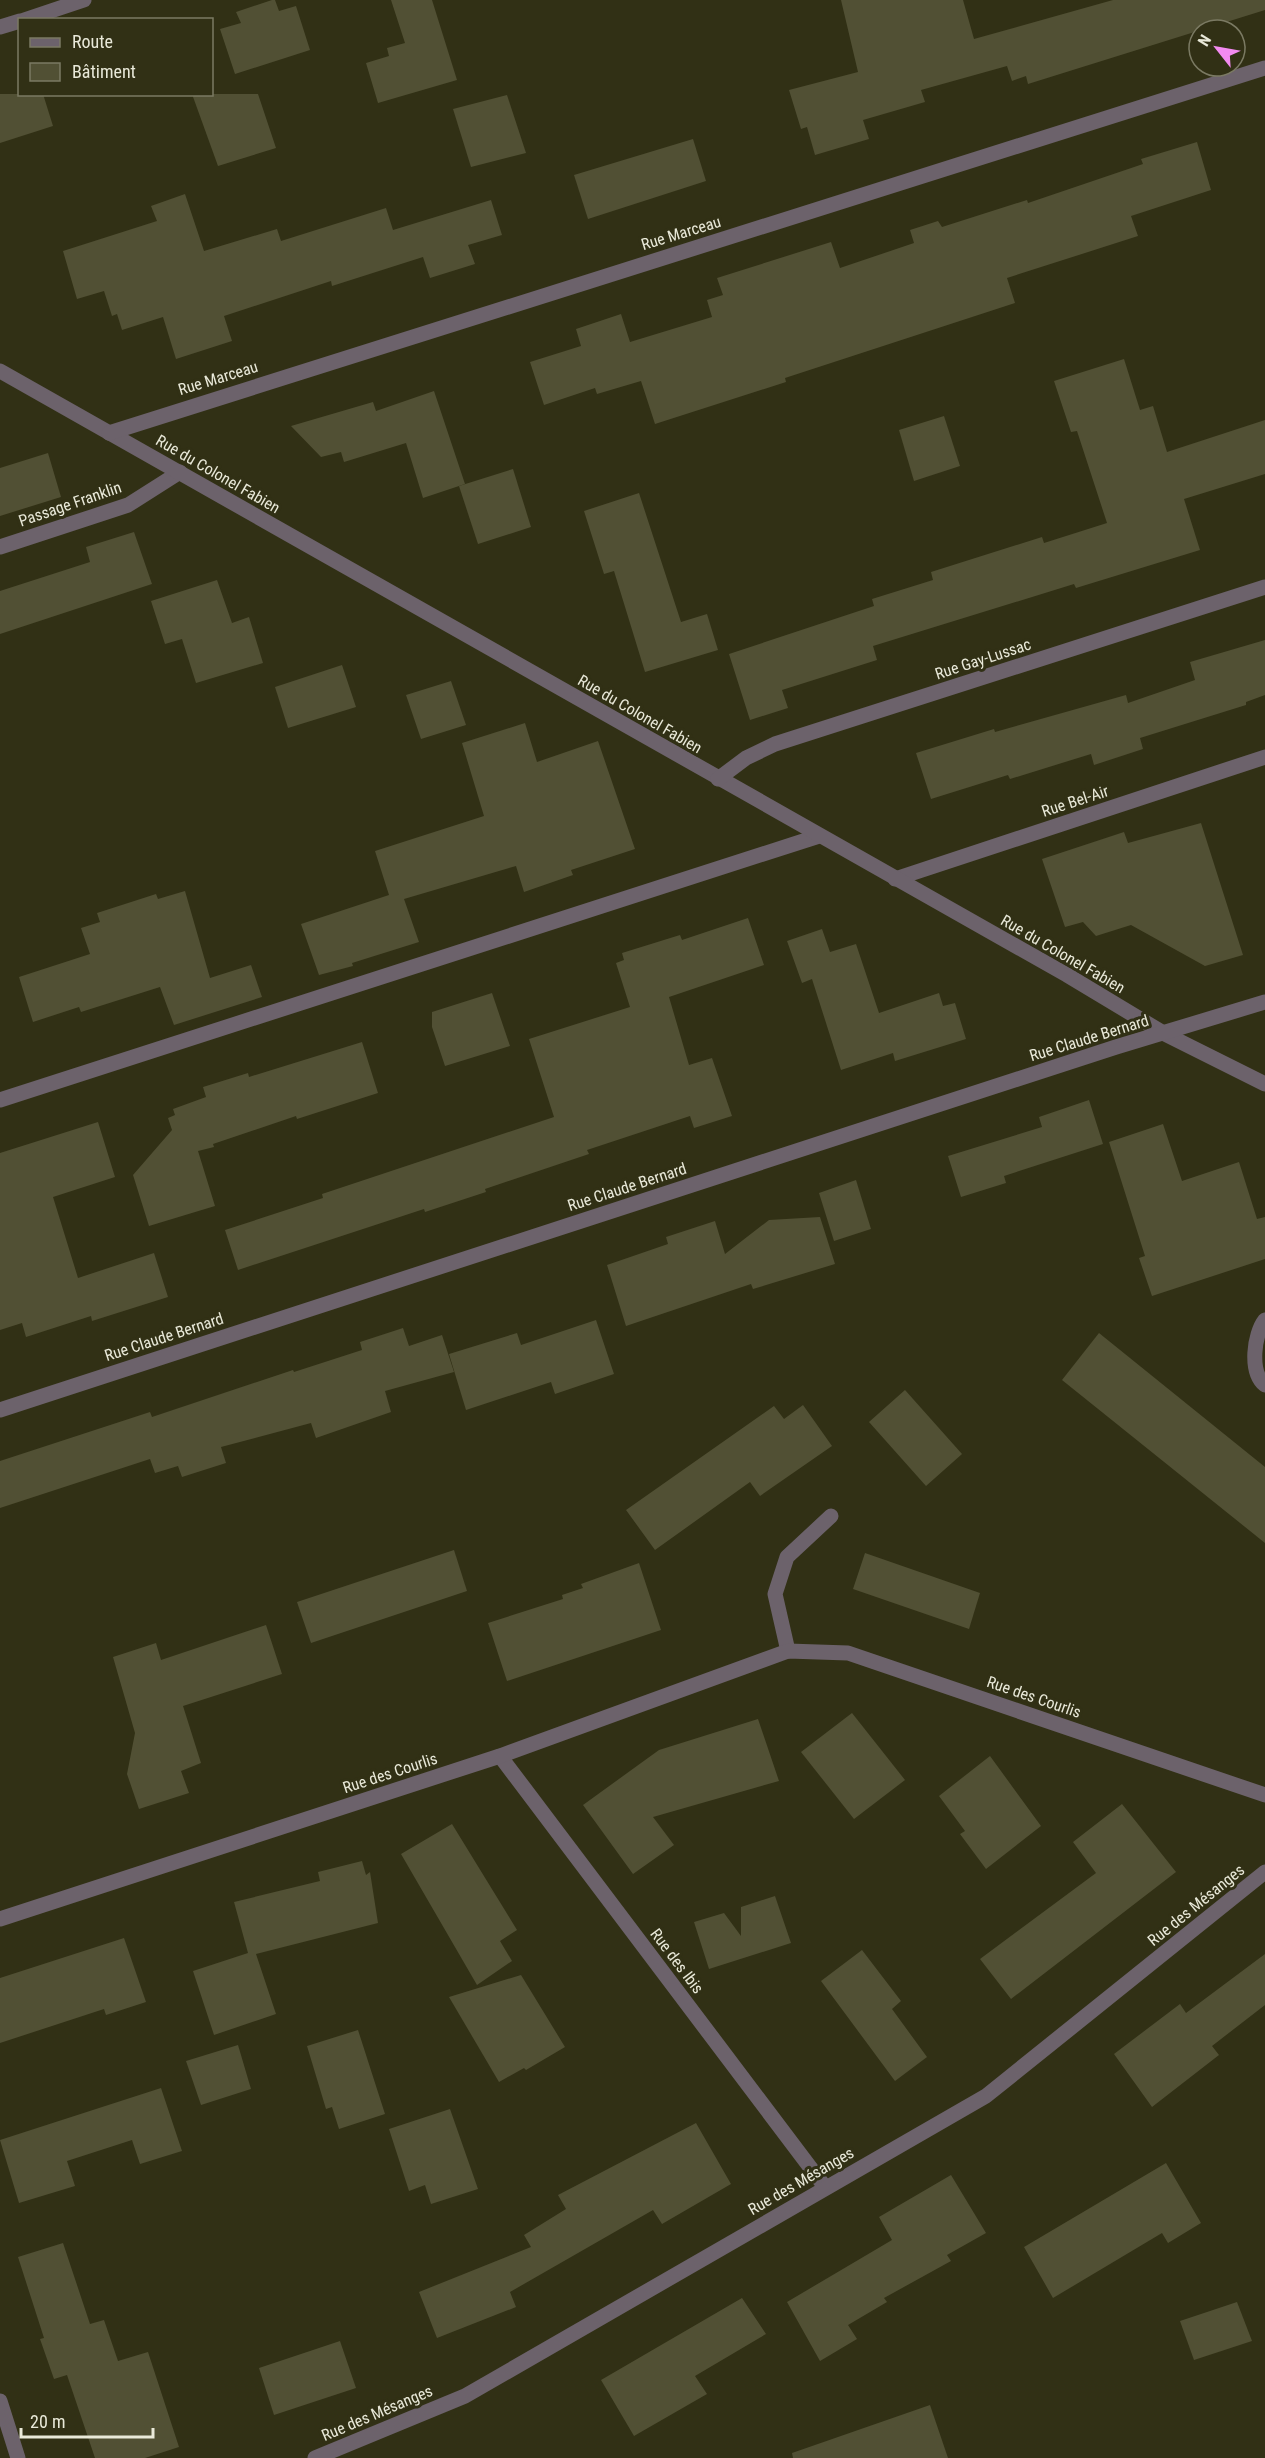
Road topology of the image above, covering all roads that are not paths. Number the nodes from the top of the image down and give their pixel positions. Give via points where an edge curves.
1 (84, 0) edge
2 (30, 18) edge
3 (18, 22) edge
4 (0, 27) edge
5 (1265, 68) edge
6 (0, 371) edge
7 (109, 433) junction
8 (180, 472) junction
9 (0, 547) edge
10 (1265, 587) edge
11 (1265, 757) edge
12 (718, 779) junction
13 (819, 836) junction
14 (895, 879) junction
15 (1265, 1002) edge
16 (1165, 1034) junction
17 (1265, 1084) edge
18 (0, 1100) edge
19 (1265, 1320) edge
20 (1265, 1385) edge
21 (0, 1410) edge
22 (831, 1516) dead end
23 (788, 1651) junction
24 (500, 1756) junction
25 (1265, 1795) edge
26 (1265, 1872) edge
27 (0, 1919) edge
28 (825, 2187) junction
29 (0, 2401) edge
30 (18, 2458) edge
31 (315, 2458) edge

1 - 2 street
3 - 4 street
5 - 7 street, Rue Marceau
6 - 7 street, Rue du Colonel Fabien
7 - 8 street, Rue du Colonel Fabien
8 - 9 street, Passage Franklin via 128,505
8 - 12 street, Rue du Colonel Fabien
10 - 12 street, Rue Gay-Lussac via 775,744 746,758
11 - 14 street, Rue Bel-Air
12 - 13 street, Rue du Colonel Fabien
13 - 14 street, Rue du Colonel Fabien
13 - 18 street
14 - 16 street, Rue du Colonel Fabien
15 - 16 street, Rue Claude Bernard
16 - 17 street, Rue du Colonel Fabien
16 - 21 street, Rue Claude Bernard
19 - 20 street via 1253,1352 1260,1381
22 - 23 street via 787,1557 775,1594
23 - 24 street, Rue des Courlis
23 - 25 street, Rue des Courlis via 848,1653
24 - 27 street, Rue des Courlis
24 - 28 street, Rue des Ibis
26 - 28 street, Rue des Mésanges via 986,2096
28 - 31 street, Rue des Mésanges via 465,2396
29 - 30 street

